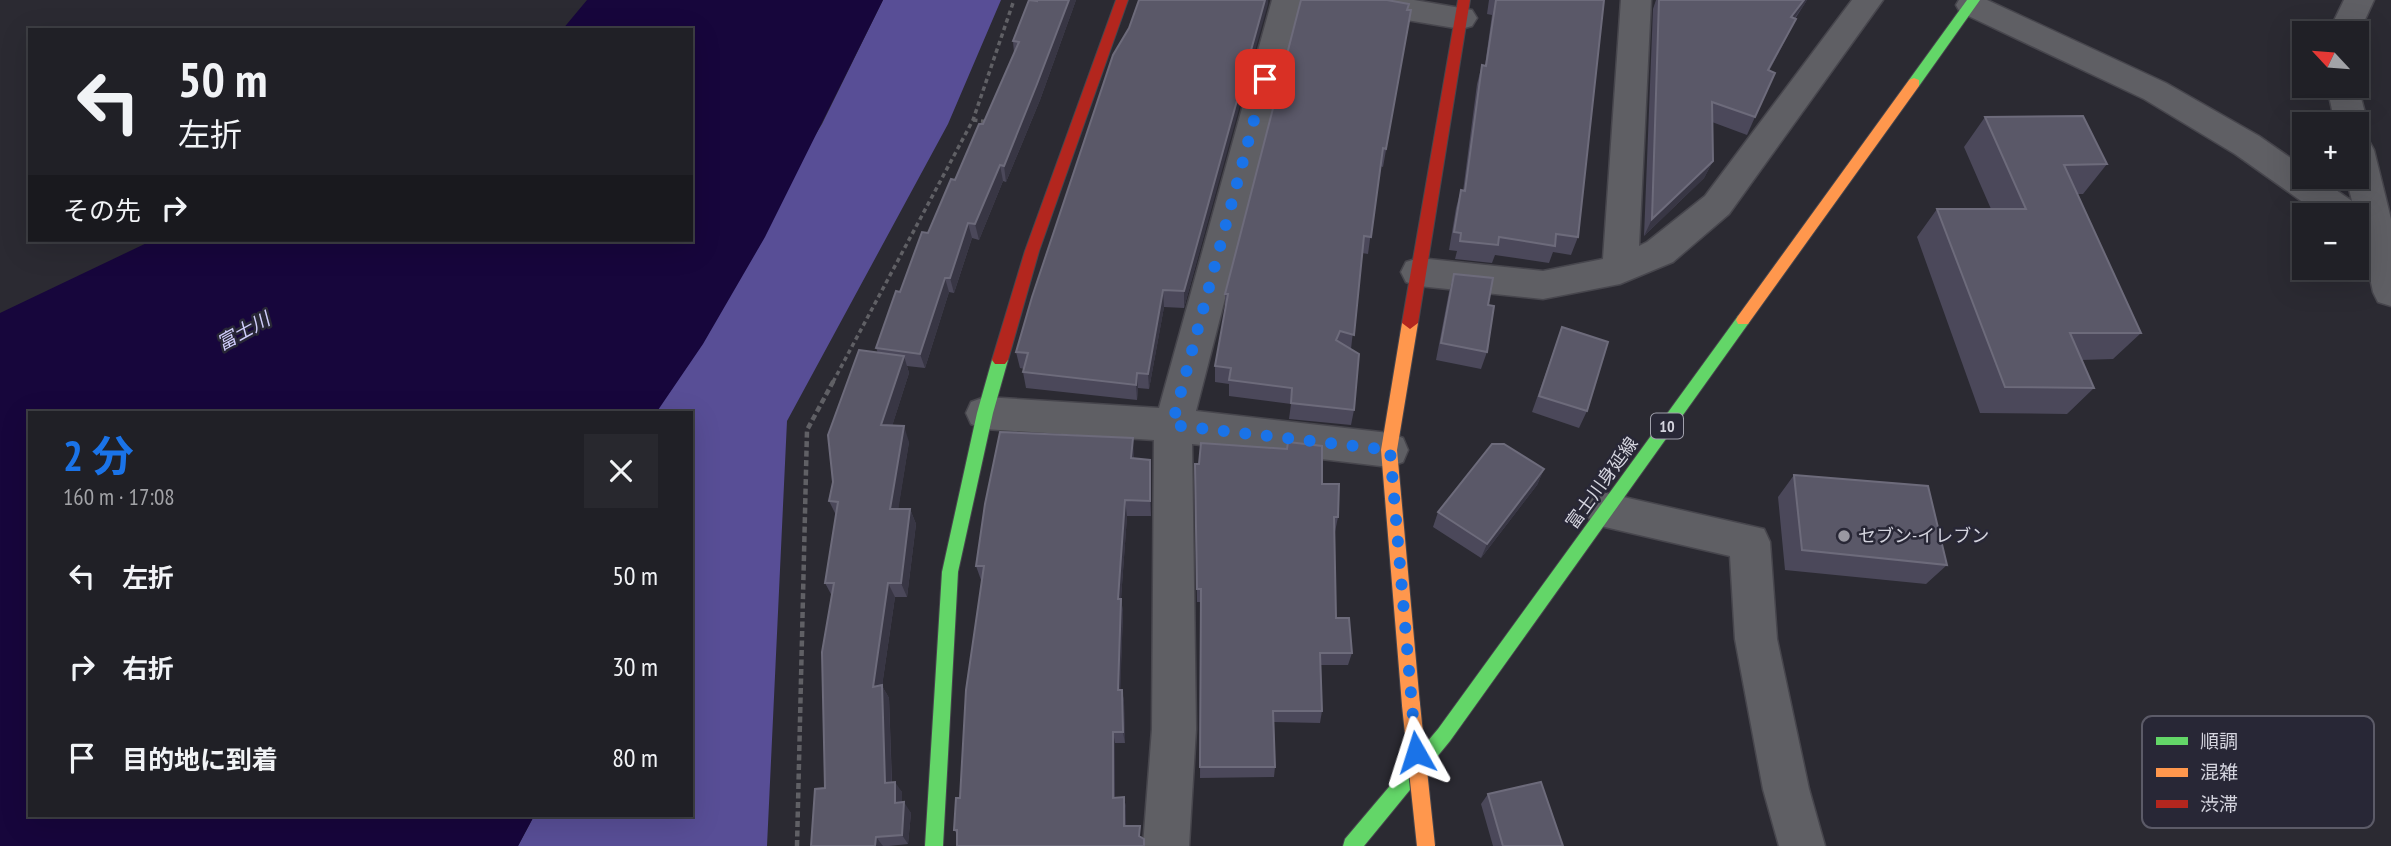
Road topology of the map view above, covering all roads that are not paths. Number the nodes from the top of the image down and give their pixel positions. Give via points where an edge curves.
1 (1122, 0) edge
2 (1287, 0) edge
3 (1346, 0) edge
4 (1636, 0) edge
5 (1868, 0) edge
6 (2359, 0) edge
7 (1973, 2) edge
8 (1463, 9) edge
9 (2349, 21) edge
10 (2329, 203) edge
11 (2369, 235) edge
12 (1620, 270) junction
13 (1419, 272) junction
14 (2391, 292) edge
15 (985, 413) junction
16 (1172, 425) junction
17 (1390, 450) junction
18 (1606, 510) junction
19 (934, 846) edge
20 (1166, 846) edge
21 (1352, 846) edge
22 (1426, 846) edge
23 (1802, 846) edge

1 - 15 street via 1032,251
2 - 16 street
3 - 8 street
4 - 12 street
5 - 12 street via 1717,205 1660,252
6 - 9 street
7 - 10 street via 2155,91 2247,145
7 - 18 street, 富士川身延線 / 10
8 - 13 street
11 - 14 street
12 - 13 street via 1543,285
13 - 17 street
15 - 16 street
15 - 19 street via 950,572
16 - 17 street
16 - 20 street via 1174,729
17 - 22 street, bridge
18 - 21 street, 富士川身延線 / 10 via 1444,735
18 - 23 street via 1750,542 1756,639

